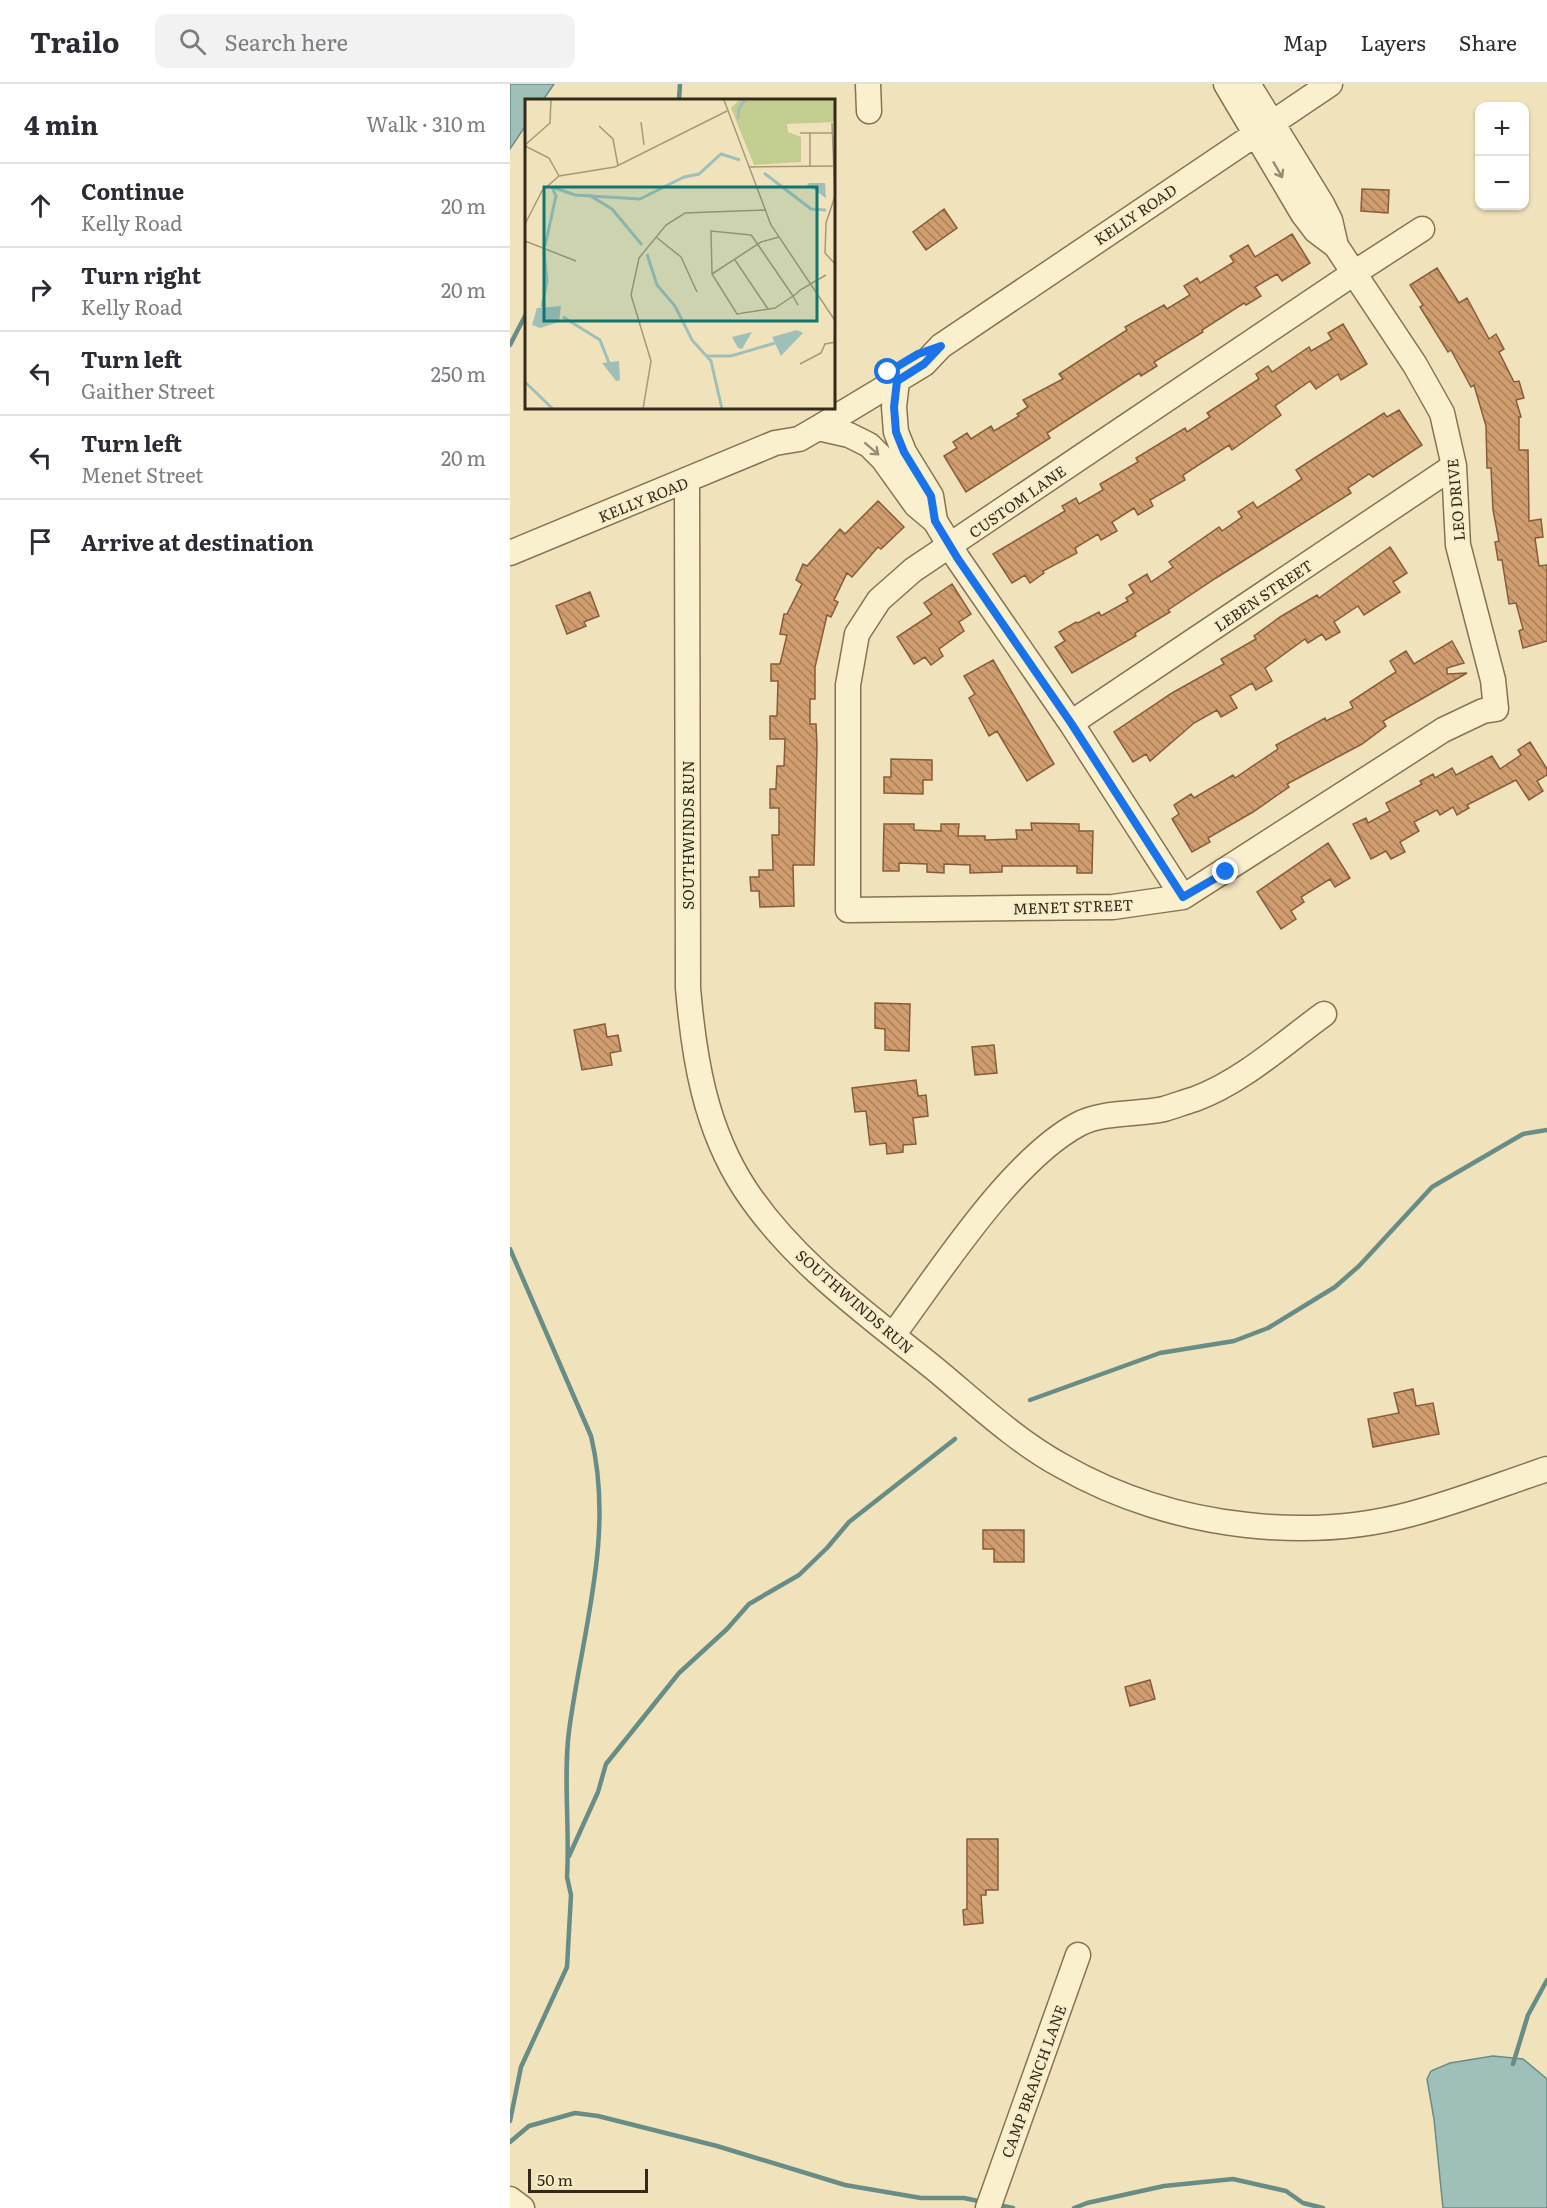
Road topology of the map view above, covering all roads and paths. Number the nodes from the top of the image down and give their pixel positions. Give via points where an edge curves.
1 (868, 84) edge
2 (1226, 84) edge
3 (1248, 84) edge
4 (1330, 84) edge
5 (869, 111) dead end
6 (1264, 127) junction
7 (1422, 229) dead end
8 (1354, 273) junction
9 (941, 346) junction
10 (897, 381) junction
11 (836, 403) edge
12 (823, 418) edge
13 (1454, 466) junction
14 (687, 480) junction
15 (935, 521) junction
16 (950, 547) junction
17 (510, 553) edge
18 (1497, 709) joint
19 (1071, 723) junction
20 (1183, 897) junction
21 (848, 910) joint
22 (1324, 1014) dead end
23 (893, 1335) junction
24 (1547, 1468) edge
25 (1078, 1955) dead end
26 (510, 2199) edge
27 (522, 2208) edge
28 (988, 2208) edge

1 - 5 street
2 - 6 street, LEO DRIVE
3 - 6 street, LEO DRIVE
4 - 6 street, KELLY ROAD
6 - 8 street, LEO DRIVE via 1322,204 1336,246
6 - 9 street, KELLY ROAD
7 - 8 street, CUSTOM LANE
8 - 13 street, LEO DRIVE via 1442,413
8 - 16 street, CUSTOM LANE
9 - 10 street, KELLY ROAD via 924,364
9 - 11 street, KELLY ROAD via 918,354
10 - 12 street, KELLY ROAD
10 - 15 street via 896,432 931,496
12 - 14 street, KELLY ROAD via 799,439 775,443
12 -> 15 street via 869,445 915,505
13 - 18 street, LEO DRIVE via 1458,545
13 - 19 street, LEBEN STREET
14 - 17 street, KELLY ROAD
14 - 23 street, SOUTHWINDS RUN via 687,988 693,1049 706,1107 744,1188 769,1221 801,1257
15 - 16 street
16 - 19 street
16 - 21 street, CUSTOM LANE via 913,570 879,600 857,634 848,685
18 - 20 street, MENET STREET via 1473,715 1443,730
19 - 20 street
20 - 21 street, MENET STREET via 1113,907
22 - 23 street via 1238,1076 1198,1098 1164,1109 1081,1123 1054,1140 1022,1169 982,1216
23 - 24 street, SOUTHWINDS RUN via 1061,1466 1107,1489 1186,1515 1248,1525 1349,1526 1411,1514
25 - 28 street, CAMP BRANCH LANE
26 - 27 street

